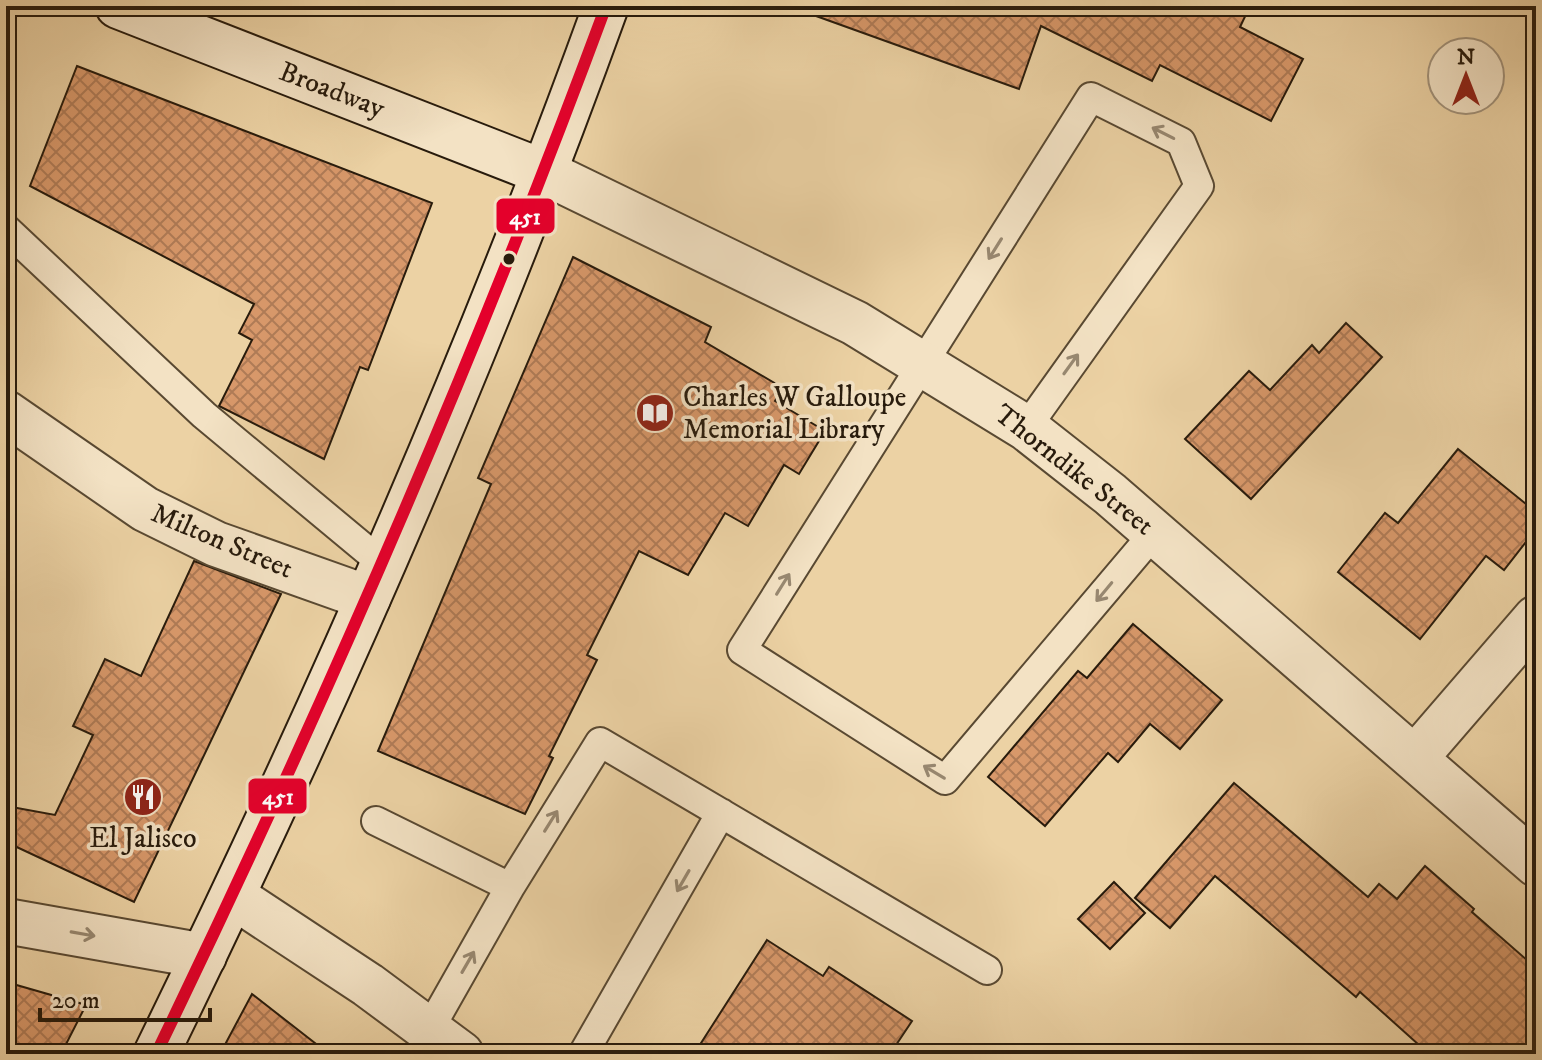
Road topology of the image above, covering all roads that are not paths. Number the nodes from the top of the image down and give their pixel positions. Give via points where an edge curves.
1 (118, 6) edge
2 (606, 6) edge
3 (546, 173) junction
4 (6, 229) edge
5 (924, 363) junction
6 (6, 413) edge
7 (1026, 428) junction
8 (1155, 532) junction
9 (375, 580) junction
10 (1536, 618) edge
11 (1416, 757) junction
12 (721, 813) junction
13 (376, 821) dead end
14 (1536, 864) edge
15 (510, 887) junction
16 (233, 896) junction
17 (6, 921) edge
18 (204, 956) junction
19 (987, 970) dead end
20 (445, 1042) edge
21 (156, 1054) edge
22 (583, 1054) edge

1 - 3 street, Broadway
2 - 3 street
3 - 5 street, Thorndike Street via 855,323
3 - 9 street
4 - 9 lane
5 - 7 street, Thorndike Street
7 -> 5 lane via 1199,186 1181,142 1091,97
8 -> 5 lane via 945,780 742,650
6 - 9 street, Milton Street via 145,509 216,544
7 - 8 street, Thorndike Street
8 - 11 street, Thorndike Street
9 - 16 street
10 - 11 street
11 - 14 street, Thorndike Street
15 -> 12 lane via 600,742
12 - 19 lane
12 -> 22 lane
13 - 15 lane
20 -> 15 lane
16 - 18 street
16 - 20 street
17 -> 18 street
18 - 21 street

